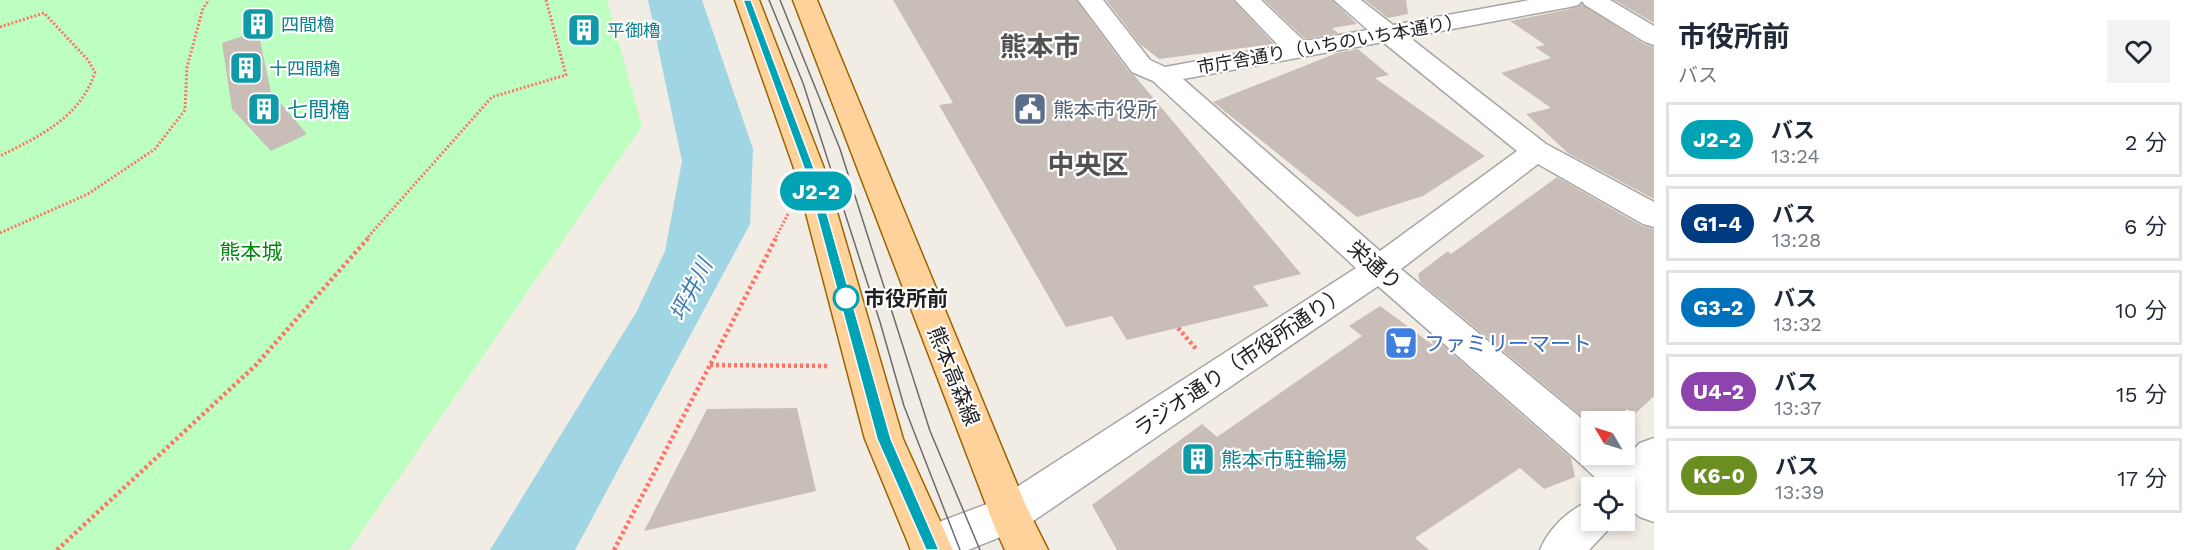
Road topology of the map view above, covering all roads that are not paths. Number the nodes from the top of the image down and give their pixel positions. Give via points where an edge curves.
1 (747, 0) edge
2 (805, 0) edge
3 (1090, 0) edge
4 (1247, 0) edge
5 (1346, 0) edge
6 (1570, 0) edge
7 (1593, 0) edge
8 (1389, 35) junction
9 (1654, 37) edge
10 (1297, 49) junction
11 (1162, 75) junction
12 (1536, 151) junction
13 (1654, 216) edge
14 (1379, 269) junction
15 (1581, 442) edge
16 (1613, 465) edge
17 (1640, 482) edge
18 (1009, 515) junction
19 (1581, 530) edge
20 (931, 548) edge
21 (1026, 550) edge
22 (1561, 550) edge

1 - 20 main road via 810,171 884,439
2 - 18 main road, 熊本高森線
3 - 11 street, 栄通り via 1141,66
4 - 10 street
5 - 8 street
6 - 8 street, 市庁舎通り（いちのいち本通り）
7 - 9 street
8 - 10 street, 市庁舎通り（いちのいち本通り）
8 - 12 street
10 - 11 street, 市庁舎通り（いちのいち本通り）
11 - 14 street, 栄通り
12 - 13 street
12 - 14 street, ラジオ通り（市役所通り）
14 - 15 street, 栄通り
14 - 18 street, ラジオ通り（市役所通り）
16 - 17 street
18 - 20 street, ラジオ通り（市役所通り）
18 - 21 main road, 熊本高森線
19 - 22 street

